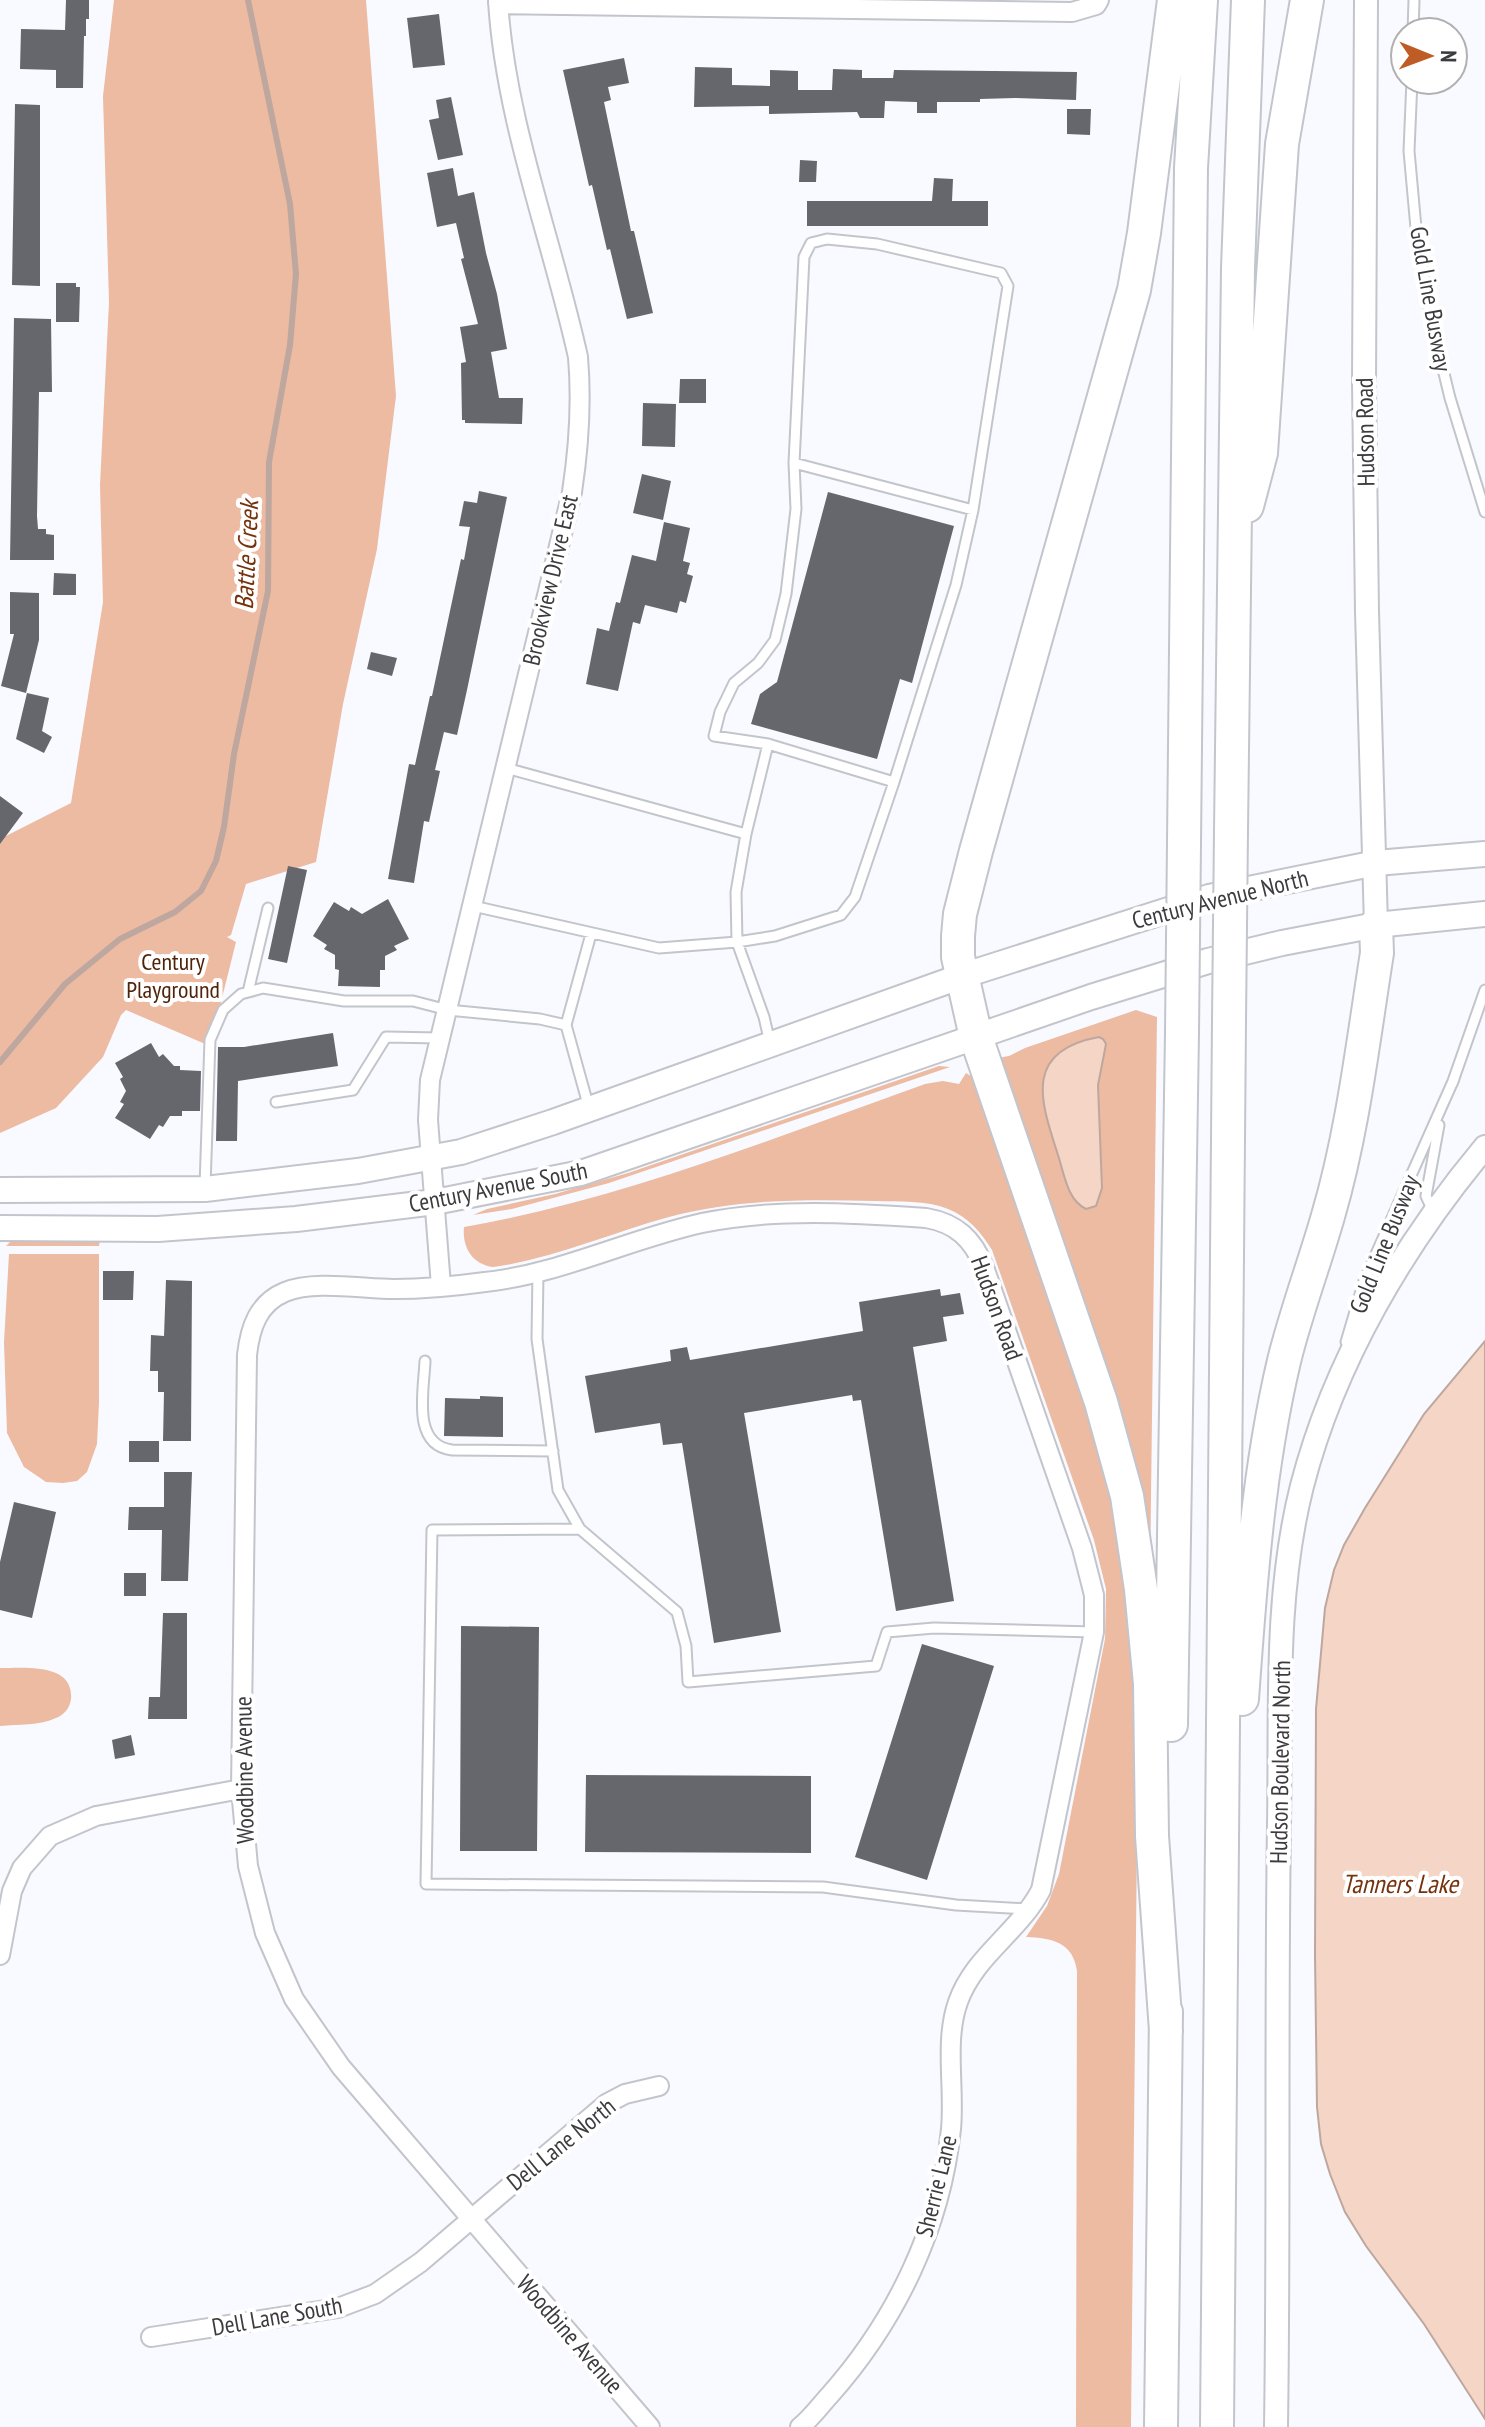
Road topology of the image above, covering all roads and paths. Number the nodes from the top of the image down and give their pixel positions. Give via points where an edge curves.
1 (1174, 0) edge
2 (1201, 0) edge
3 (1248, 0) edge
4 (1307, 0) edge
5 (1366, 0) edge
6 (498, 2) edge
7 (1098, 2) edge
8 (1411, 96) edge
9 (794, 463) junction
10 (973, 510) junction
11 (1485, 512) edge
12 (1234, 551) junction
13 (768, 744) junction
14 (506, 768) junction
15 (894, 782) junction
16 (746, 834) junction
17 (1485, 854) edge
18 (1376, 863) junction
19 (473, 906) junction
20 (268, 908) dead end
21 (1485, 914) edge
22 (1376, 925) junction
23 (591, 934) junction
24 (737, 942) junction
25 (962, 976) junction
26 (1485, 990) edge
27 (248, 992) junction
28 (448, 1010) junction
29 (566, 1025) junction
30 (976, 1037) junction
31 (440, 1038) junction
32 (771, 1045) junction
33 (1454, 1079) junction
34 (276, 1102) dead end
35 (589, 1109) junction
36 (1485, 1147) edge
37 (431, 1159) junction
38 (205, 1189) junction
39 (0, 1190) edge
40 (435, 1202) junction
41 (1434, 1214) junction
42 (0, 1228) edge
43 (538, 1272) junction
44 (441, 1286) junction
45 (425, 1361) dead end
46 (1325, 1413) junction
47 (553, 1451) junction
48 (580, 1529) junction
49 (1094, 1632) junction
50 (241, 1789) junction
51 (1031, 1909) junction
52 (1015, 1928) joint
53 (0, 1955) edge
54 (1220, 2001) junction
55 (1166, 2031) junction
56 (659, 2086) dead end
57 (472, 2219) junction
58 (151, 2337) dead end
59 (650, 2427) edge
60 (800, 2427) edge
61 (1161, 2427) edge
62 (1217, 2427) edge
63 (1276, 2427) edge

1 - 25 highway via 1134,290 962,902
2 - 55 highway, bridge via 1191,183
3 - 12 highway
4 - 12 highway via 1282,144 1261,453
5 - 18 street, Hudson Road via 1365,520
6 - 7 street via 1072,12
6 - 14 street, Brookview Drive East via 506,71 569,315 582,400 572,492
8 - 11 lane, Gold Line Busway via 1409,151 1431,320
9 - 10 lane
9 - 10 lane via 804,257 811,243 827,239 877,244 1001,273 1008,298
9 - 13 lane via 796,509 775,640 734,683 714,736
10 - 15 lane via 956,585
12 - 54 highway, bridge
13 - 15 lane
13 - 16 lane
14 - 16 lane
14 - 19 street, Brookview Drive East
15 - 24 lane via 855,897 841,915
16 - 24 lane via 736,892
17 - 18 main road, Century Avenue North
18 - 22 street, Hudson Road
18 - 25 main road, Century Avenue North via 1209,897
19 - 23 lane
19 - 28 street, Brookview Drive East
20 - 27 lane
21 - 22 main road
22 - 30 main road via 1208,961
22 - 54 highway via 1377,953 1350,1127 1284,1362 1268,1442 1244,1665
23 - 24 lane via 659,948
23 - 29 lane
24 - 32 lane
25 - 30 highway
25 - 32 main road, Century Avenue South
26 - 33 lane, Gold Line Busway
27 - 28 lane via 263,988 344,1001 413,1001
27 - 38 lane via 223,1010 210,1040
28 - 29 lane
28 - 31 street, Brookview Drive East
29 - 35 lane
30 - 40 main road, Century Avenue South via 581,1173
30 - 55 highway via 1101,1402 1127,1496 1150,1684 1152,1836
31 - 34 lane via 386,1037 353,1090
31 - 37 street, Brookview Drive East via 428,1100
32 - 35 main road, Century Avenue South
33 - 41 lane, Gold Line Busway via 1437,1131 1426,1196
33 - 46 lane, Gold Line Busway via 1364,1281
35 - 37 main road, Century Avenue South
36 - 41 street, Hudson Boulevard North
37 - 38 main road, Century Avenue South
37 - 40 street
38 - 39 main road, Century Avenue South
40 - 42 main road, Century Avenue South via 158,1229
40 - 44 street
41 - 46 street, Hudson Boulevard North via 1372,1312
43 - 44 street, Hudson Road
43 - 47 lane via 537,1339
43 - 49 street, Hudson Road via 726,1219 896,1216 935,1219 953,1227 977,1251 995,1296 1082,1548 1094,1595
44 - 50 street, Woodbine Avenue via 293,1289 267,1303 252,1326
45 - 47 lane via 424,1421 432,1443 452,1450
46 - 63 street, Hudson Boulevard North via 1302,1488 1282,1630
47 - 48 lane via 558,1490
48 - 49 lane via 677,1612 688,1682 876,1666 887,1632
48 - 51 lane via 432,1530 426,1884 823,1887
49 - 51 street, Hudson Road via 1041,1890
50 - 53 street via 96,1816 50,1836 22,1868 12,1891
50 - 57 street, Woodbine Avenue via 254,1895 294,1999 341,2067
51 - 52 street, Hudson Road
52 - 60 street, Sherrie Lane via 970,1977 957,2003 946,2161 908,2280 867,2350
54 - 62 highway
55 - 61 highway
56 - 57 street, Dell Lane North via 606,2104
57 - 58 street, Dell Lane South via 398,2279 338,2308
57 - 59 street, Woodbine Avenue

